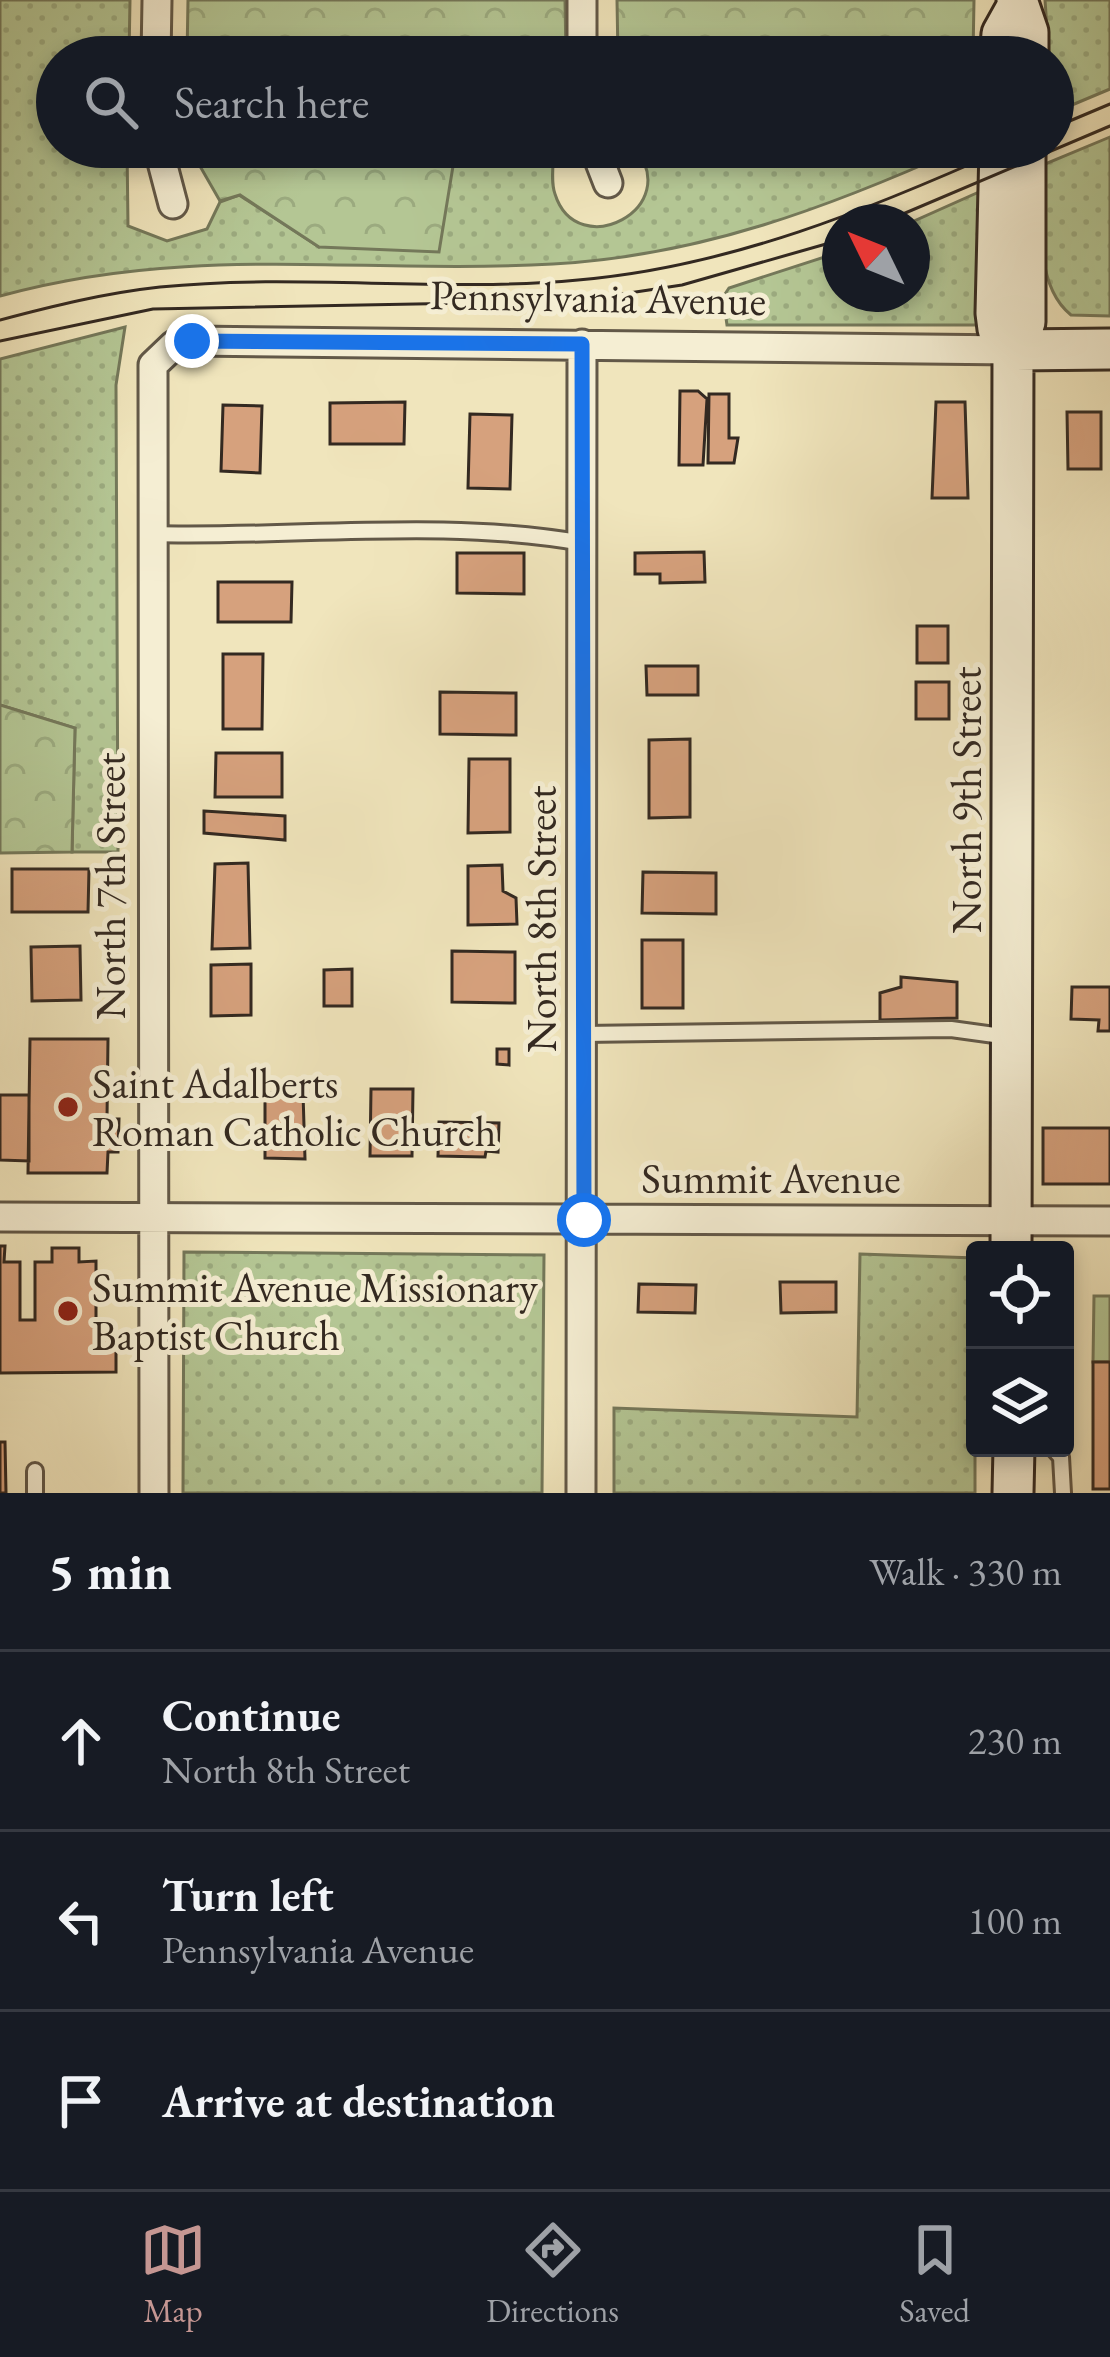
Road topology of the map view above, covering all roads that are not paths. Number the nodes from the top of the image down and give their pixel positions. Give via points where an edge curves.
1 (157, 0) edge
2 (582, 0) edge
3 (1017, 4) edge
4 (156, 36) edge
5 (582, 36) edge
6 (1002, 36) edge
7 (1028, 36) edge
8 (164, 168) edge
9 (602, 168) edge
10 (999, 168) edge
11 (1025, 168) edge
12 (608, 183) dead end
13 (173, 204) dead end
14 (582, 344) junction
15 (1110, 349) edge
16 (1012, 350) junction
17 (160, 355) joint
18 (152, 534) junction
19 (583, 543) junction
20 (584, 1034) junction
21 (1014, 1037) junction
22 (0, 1217) edge
23 (152, 1218) junction
24 (584, 1220) junction
25 (1110, 1221) edge
26 (1011, 1235) edge
27 (1014, 1457) edge
28 (1061, 1457) edge
29 (35, 1471) dead end
30 (35, 1493) edge
31 (154, 1493) edge
32 (581, 1493) edge
33 (1013, 1493) edge
34 (1064, 1493) edge

1 - 4 street
2 - 5 street
3 - 6 main road
3 - 7 main road
8 - 13 street
9 - 12 street
10 - 16 main road, North 9th Street via 996,313
11 - 16 main road, North 9th Street via 1024,322
14 - 16 street, Pennsylvania Avenue
14 - 17 street, Pennsylvania Avenue via 192,341
14 - 19 street, North 8th Street
15 - 16 main road, Pennsylvania Avenue
16 - 21 main road, North 9th Street
17 - 18 street, North 7th Street via 150,378
18 - 19 lane via 377,531
18 - 23 street, North 7th Street
19 - 20 street, North 8th Street
20 - 21 lane via 951,1029
20 - 24 street, North 8th Street
21 - 26 main road, North 9th Street
22 - 23 street, Summit Avenue
23 - 24 street, Summit Avenue
23 - 31 street, North 7th Street
24 - 26 street, Summit Avenue
24 - 32 street, North 8th Street
25 - 26 street, Summit Avenue
27 - 33 main road
28 - 34 lane
29 - 30 lane

